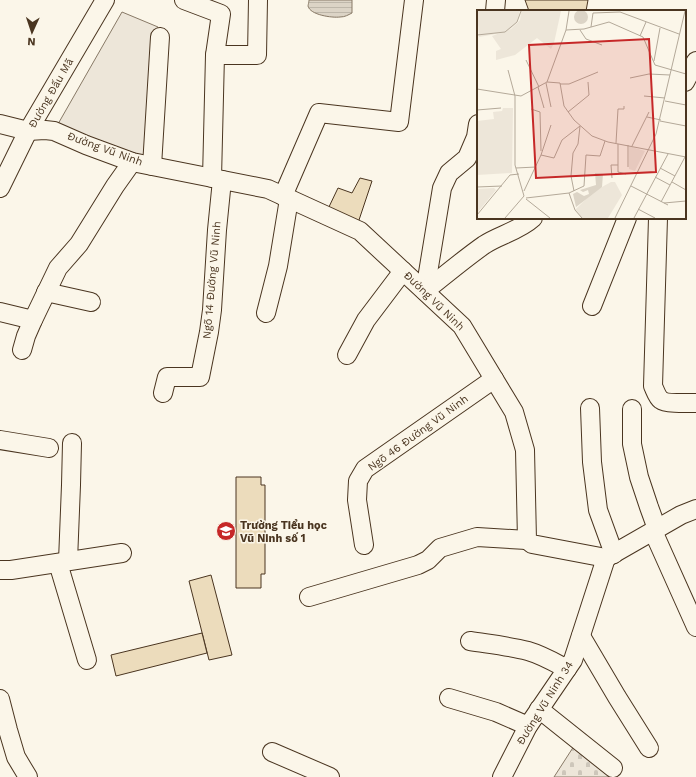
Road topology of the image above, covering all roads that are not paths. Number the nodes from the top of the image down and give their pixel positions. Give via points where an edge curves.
1 (105, 0) edge
2 (184, 0) edge
3 (258, 0) edge
4 (414, 0) edge
5 (496, 0) edge
6 (495, 10) edge
7 (160, 37) dead end
8 (215, 55) junction
9 (0, 124) edge
10 (477, 130) edge
11 (28, 132) junction
12 (132, 162) junction
13 (152, 166) junction
14 (217, 179) junction
15 (0, 188) edge
16 (286, 197) junction
17 (532, 219) edge
18 (627, 219) edge
19 (658, 219) edge
20 (403, 271) junction
21 (424, 291) junction
22 (46, 292) junction
23 (91, 302) dead end
24 (592, 306) dead end
25 (0, 312) edge
26 (266, 313) dead end
27 (33, 320) junction
28 (22, 350) dead end
29 (347, 355) dead end
30 (494, 379) junction
31 (163, 393) dead end
32 (696, 403) edge
33 (590, 408) dead end
34 (632, 409) dead end
35 (0, 440) edge
36 (72, 443) dead end
37 (48, 448) dead end
38 (696, 509) edge
39 (655, 530) junction
40 (527, 540) junction
41 (364, 545) dead end
42 (122, 553) dead end
43 (610, 556) junction
44 (63, 562) junction
45 (0, 570) edge
46 (309, 597) dead end
47 (696, 627) edge
48 (581, 636) junction
49 (470, 641) dead end
50 (87, 660) dead end
51 (567, 669) junction
52 (449, 698) dead end
53 (0, 699) edge
54 (539, 709) junction
55 (528, 726) junction
56 (649, 748) dead end
57 (272, 752) dead end
58 (613, 768) dead end
59 (28, 777) edge
60 (330, 777) edge
61 (502, 777) edge

1 - 11 street, Đường Đấu Mã
2 - 8 street via 221,14
3 - 8 street via 257,55
4 - 16 street via 399,122 319,113
5 - 6 street
7 - 13 street
8 - 14 street
9 - 11 street
10 - 21 street via 467,158 449,173 442,188
11 - 12 street, Đường Vũ Ninh via 54,131
11 - 15 street, Đường Đấu Mã
12 - 13 street, Đường Vũ Ninh
12 - 22 street via 79,244 58,268
13 - 14 street, Đường Vũ Ninh
14 - 16 street, Đường Vũ Ninh via 268,189
14 - 31 street, Ngõ 14 Đường Vũ Ninh via 212,310 200,377 167,377
16 - 20 street, Đường Vũ Ninh via 360,231
16 - 26 street via 278,266
17 - 21 street via 484,245
18 - 24 street
19 - 32 street via 653,386 661,400
20 - 21 street, Đường Vũ Ninh
20 - 29 street via 366,320
21 - 30 street, Đường Vũ Ninh via 462,326
22 - 23 street
22 - 27 street
25 - 27 street
27 - 28 street
30 - 40 street, Đường Vũ Ninh via 514,412 525,450
30 - 41 street, Ngõ 46 Đường Vũ Ninh via 365,469 358,481 357,500
33 - 43 street via 592,462 598,510
34 - 39 street via 632,444
35 - 37 street
36 - 44 street via 71,485
38 - 39 street
39 - 43 street
39 - 47 street
40 - 43 street via 539,546
40 - 46 street via 477,537 440,548 428,560 418,565
42 - 44 street
43 - 48 street, Đường Vũ Ninh 34
44 - 45 street
44 - 50 street
48 - 51 street, Đường Vũ Ninh 34 via 573,660
48 - 56 street
49 - 51 street via 528,651
51 - 54 street, Đường Vũ Ninh 34
52 - 55 street via 496,712
53 - 59 street via 16,757
54 - 55 street, Đường Vũ Ninh 34
54 - 58 street
55 - 61 street, Đường Vũ Ninh 34
57 - 60 street

